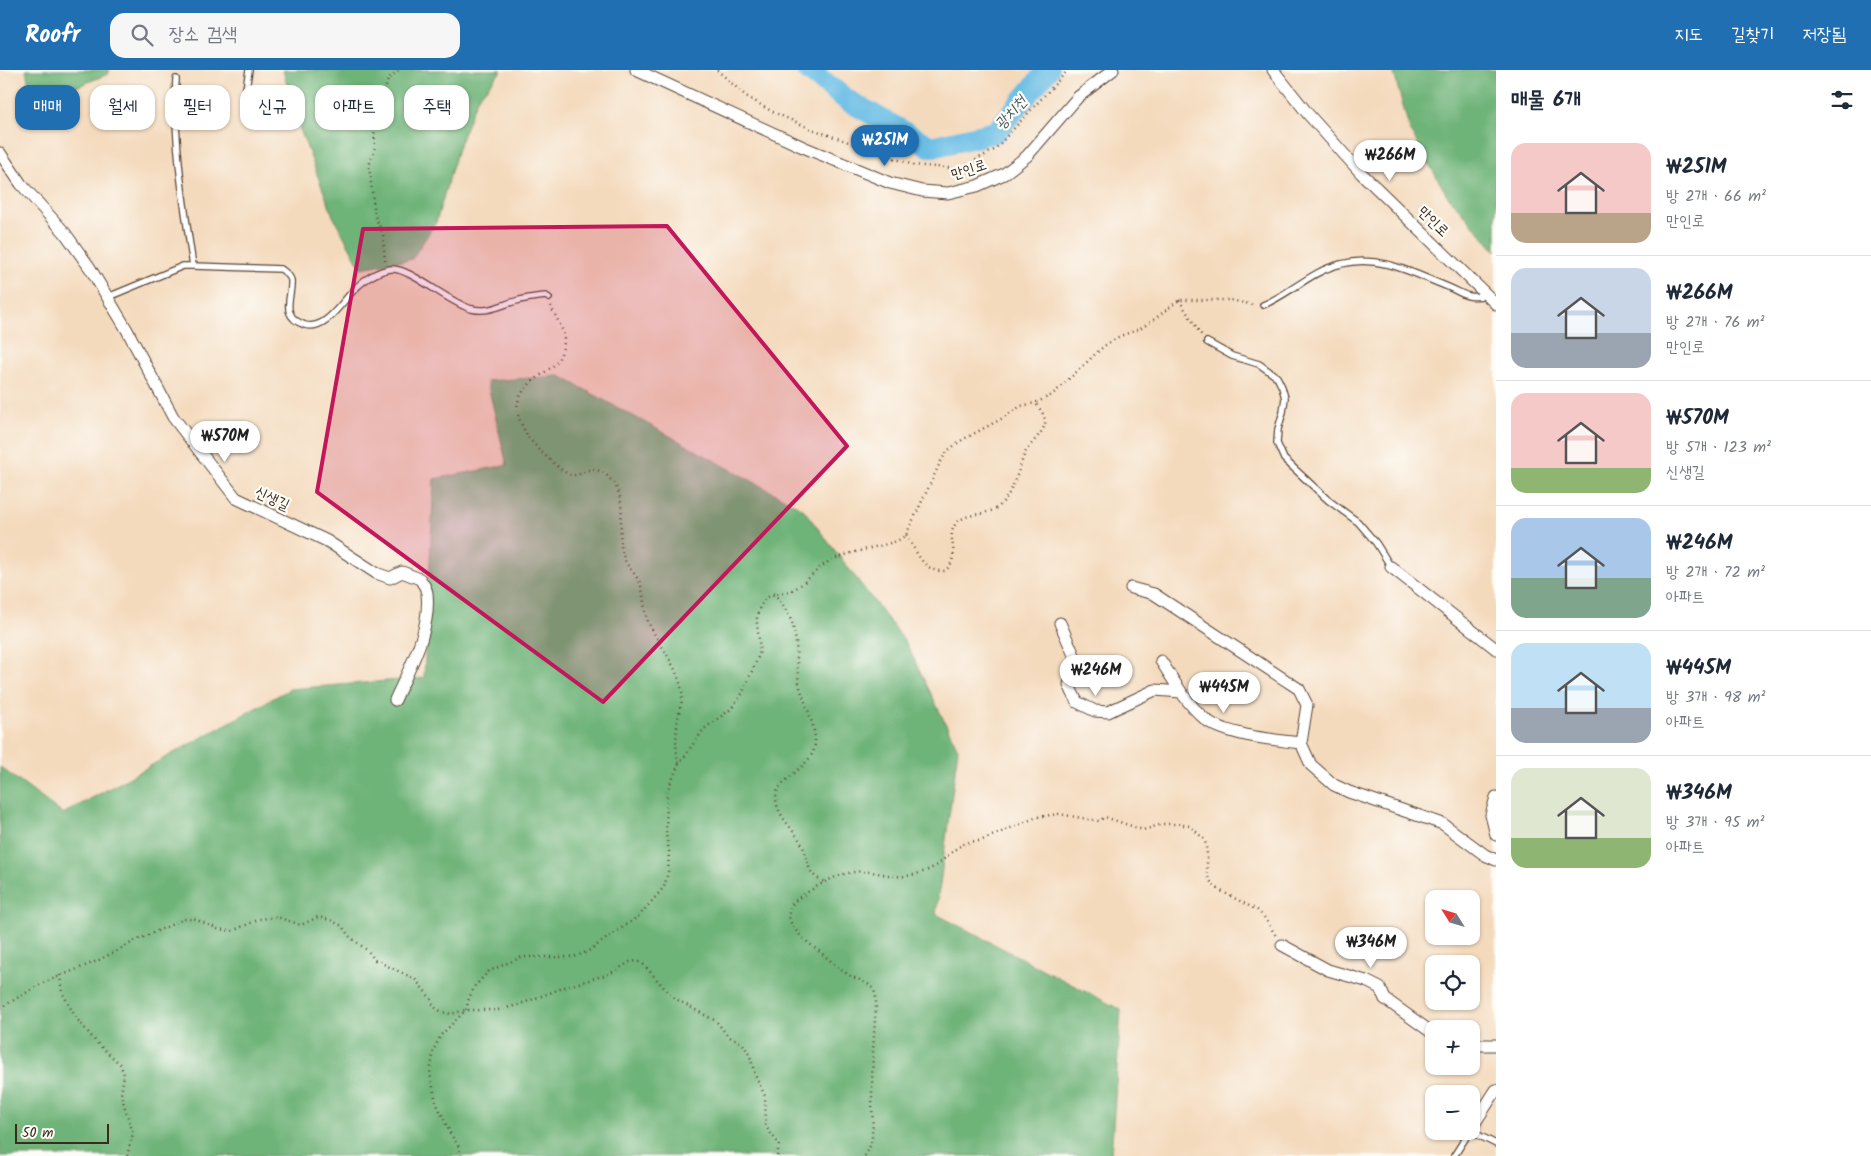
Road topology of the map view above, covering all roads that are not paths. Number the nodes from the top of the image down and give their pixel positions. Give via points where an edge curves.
1 (249, 70) edge
2 (636, 70) edge
3 (1113, 70) edge
4 (1273, 70) edge
5 (176, 79) dead end
6 (246, 85) edge
7 (0, 153) edge
8 (193, 266) junction
9 (108, 297) junction
10 (549, 298) road end
11 (1492, 299) edge
12 (1263, 305) road end
13 (1207, 342) road end
14 (1391, 567) joint
15 (1131, 588) dead end
16 (1060, 623) dead end
17 (1496, 649) edge
18 (1161, 661) dead end
19 (1181, 692) junction
20 (395, 700) dead end
21 (1301, 743) junction
22 (1496, 797) edge
23 (1496, 835) edge
24 (1496, 860) edge
25 (1282, 945) road end
26 (1425, 1028) edge
27 (1480, 1045) edge
28 (1496, 1045) edge
29 (1496, 1090) edge
30 (1480, 1115) edge
31 (1480, 1135) edge
32 (1464, 1140) edge
33 (1496, 1144) edge
34 (1454, 1156) edge

1 - 6 lane
2 - 3 street, 만인로 via 803,148 890,183 948,193 977,186 1004,174 1027,156 1078,97
4 - 11 street, 만인로 via 1361,173
5 - 8 lane via 174,112
7 - 9 street, 신생길 via 21,184 65,233
8 - 9 lane via 184,266
8 - 10 lane via 281,269 291,279 288,309 294,319 313,326 333,314 366,280 388,270 399,270 470,309 492,309 516,301
9 - 20 street, 신생길 via 173,417 236,498 327,541 376,573 390,578 402,572 420,579 427,591 424,625 419,648
11 - 12 lane via 1467,297 1404,269 1363,260 1314,274
13 - 14 lane via 1232,356 1259,364 1277,377 1285,398 1277,443 1284,459 1328,500 1358,522
14 - 17 street
15 - 21 street via 1154,594 1299,689 1307,705
16 - 19 street via 1077,662 1069,685 1077,702 1095,711 1108,712 1155,690
18 - 19 street
19 - 21 street via 1206,720 1231,732
21 - 24 street via 1311,765 1334,785 1443,824
22 - 23 street via 1491,815
25 - 26 street via 1328,970 1380,988 1385,999
27 - 28 street
29 - 30 street
31 - 33 lane
32 - 34 lane

